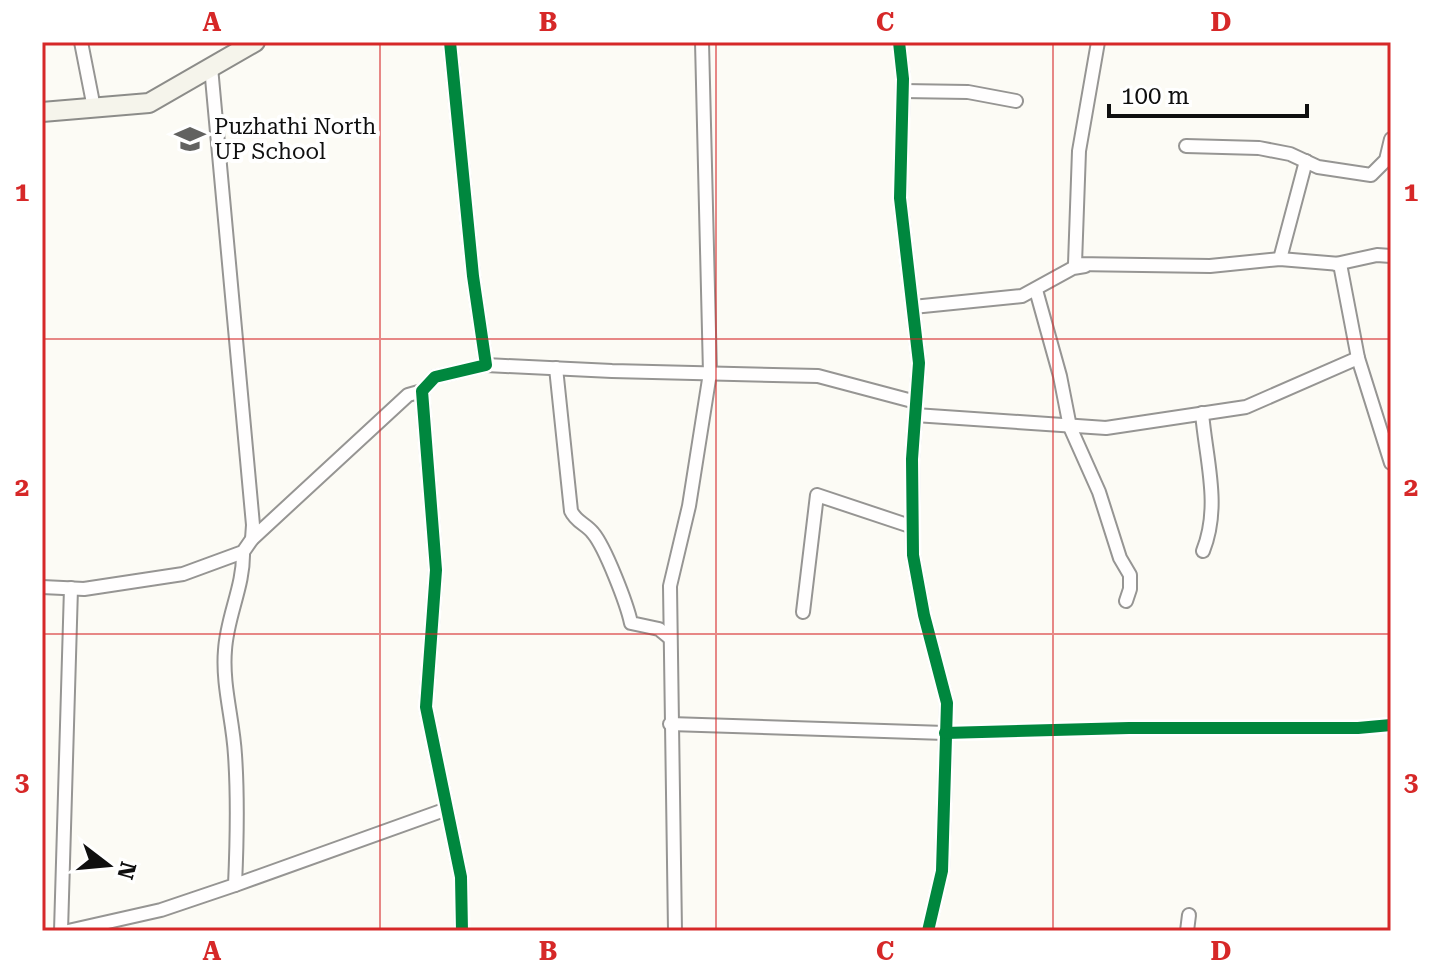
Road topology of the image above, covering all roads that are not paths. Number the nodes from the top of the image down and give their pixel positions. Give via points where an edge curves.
1 (81, 42) edge
2 (255, 42) edge
3 (450, 42) edge
4 (702, 42) edge
5 (899, 42) edge
6 (1098, 42) edge
7 (211, 67) junction
8 (903, 91) junction
9 (1016, 101) dead end
10 (94, 108) junction
11 (42, 112) edge
12 (1391, 139) edge
13 (1186, 146) dead end
14 (1306, 161) junction
15 (1391, 256) edge
16 (1280, 259) junction
17 (1103, 263) junction
18 (1336, 264) junction
19 (1036, 290) junction
20 (913, 307) junction
21 (1358, 358) junction
22 (486, 365) junction
23 (556, 368) junction
24 (710, 373) junction
25 (422, 391) junction
26 (916, 408) junction
27 (1202, 413) junction
28 (1070, 427) junction
29 (1391, 463) edge
30 (913, 527) junction
31 (252, 539) junction
32 (1203, 551) dead end
33 (243, 552) junction
34 (42, 587) edge
35 (71, 588) junction
36 (1126, 601) dead end
37 (803, 612) dead end
38 (670, 638) junction
39 (670, 724) junction
40 (945, 733) junction
41 (447, 809) junction
42 (235, 885) junction
43 (1189, 915) dead end
44 (61, 931) edge
45 (68, 931) edge
46 (462, 931) edge
47 (675, 931) edge
48 (928, 931) edge
49 (1187, 931) edge

1 - 10 street
2 - 7 main road
3 - 22 street
4 - 24 street
5 - 8 street
6 - 17 street via 1079,151 1075,264
7 - 10 main road via 149,103
7 - 31 street
8 - 9 street via 968,92
8 - 20 street via 900,198
10 - 11 main road
12 - 14 street via 1386,160 1371,175
13 - 14 street via 1259,148
14 - 16 street
15 - 18 street
16 - 17 street via 1210,266
16 - 18 street
17 - 19 street via 1073,268
18 - 21 street
19 - 20 street via 1022,296
19 - 28 street
20 - 26 street via 919,363
21 - 27 street via 1246,407
21 - 29 street
22 - 23 street
22 - 25 street via 435,377
23 - 24 street
23 - 38 street via 571,511 594,533 631,623 659,629
24 - 26 street via 818,376
24 - 38 street via 670,586
25 - 31 street via 408,395
25 - 41 street via 436,570 426,707
26 - 28 street
26 - 30 street
27 - 28 street via 1106,428
27 - 32 street via 1214,501
28 - 36 street via 1130,575
30 - 37 street via 817,495
30 - 40 street via 924,615 947,703
31 - 33 street
33 - 35 street via 183,574
33 - 42 street via 244,570 225,648 235,752
34 - 35 street
35 - 44 street
38 - 39 street
39 - 40 street
39 - 47 street
40 - 48 street via 942,871
41 - 42 street
41 - 46 street via 461,877
42 - 45 street via 161,910
43 - 49 street

